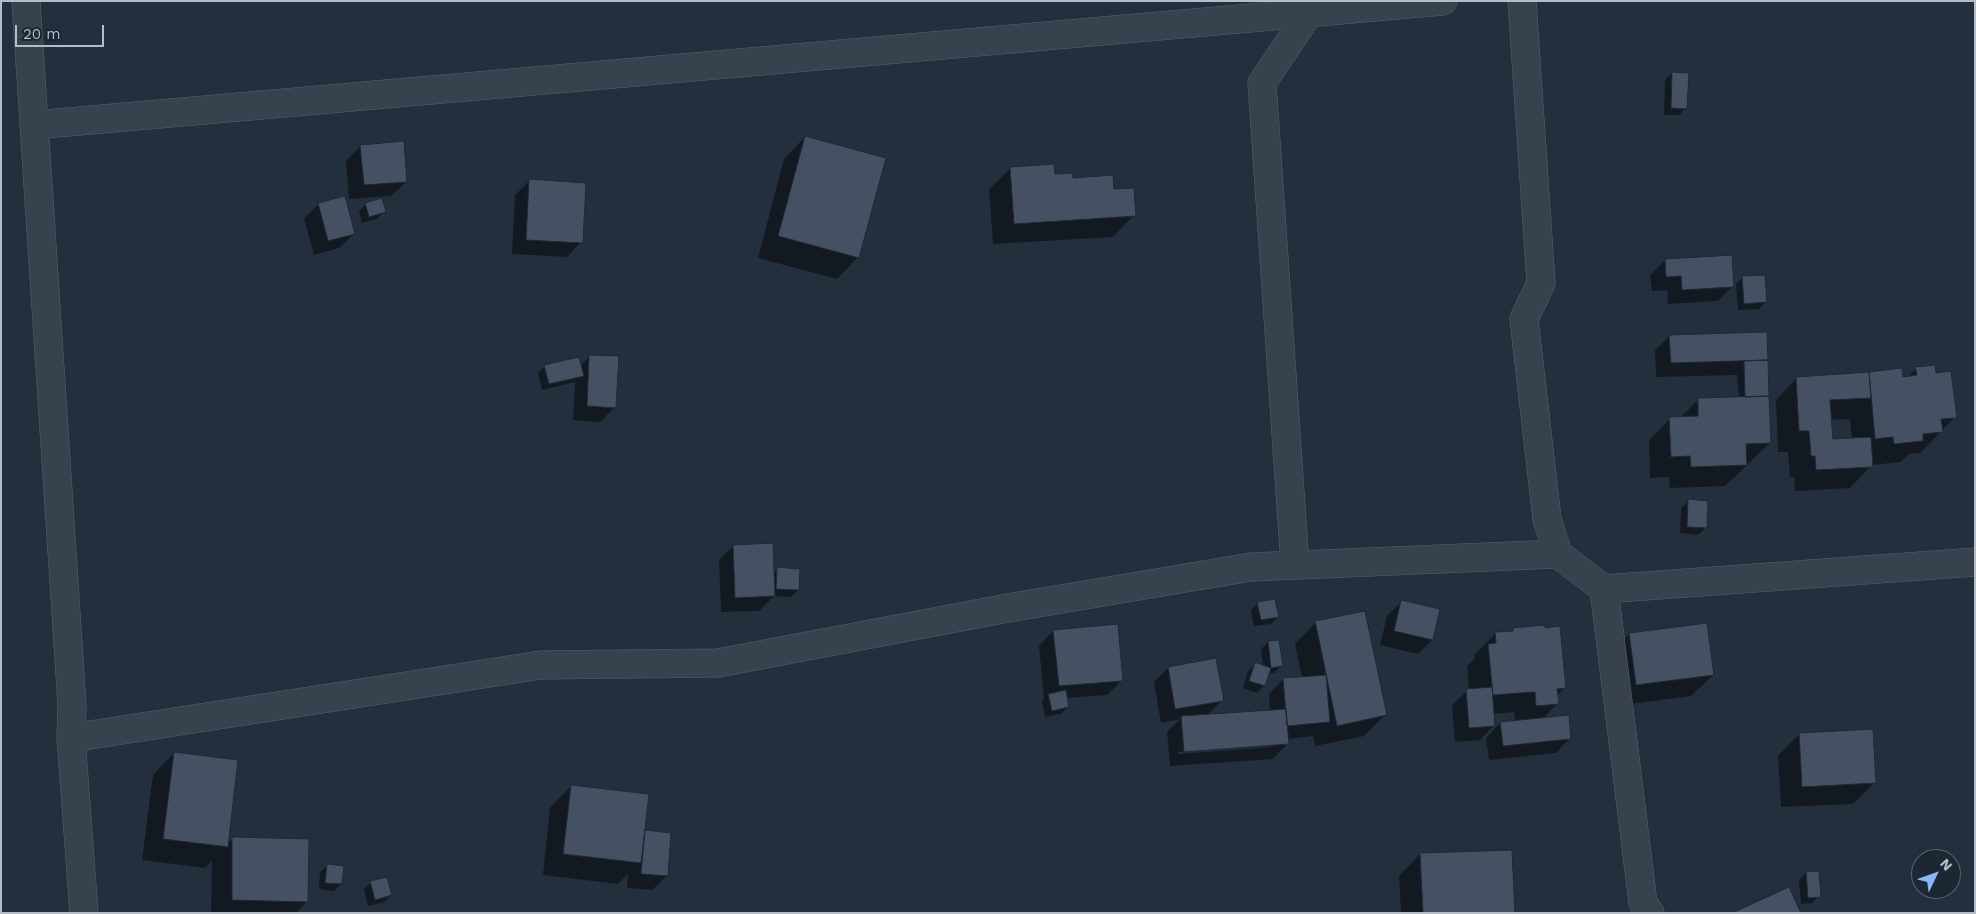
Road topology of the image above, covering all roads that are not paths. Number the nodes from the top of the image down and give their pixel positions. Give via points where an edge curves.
1 (26, 1) edge
2 (1443, 1) edge
3 (1522, 1) edge
4 (1309, 13) junction
5 (34, 124) junction
6 (1558, 554) junction
7 (1975, 562) edge
8 (1295, 565) junction
9 (1604, 589) junction
10 (71, 738) junction
11 (84, 913) edge
12 (1650, 913) edge

1 - 5 street
2 - 4 street
3 - 6 street via 1541,283 1524,319 1547,518
4 - 5 street
4 - 8 street via 1262,83
5 - 10 street via 72,705
6 - 8 street
6 - 9 street
7 - 9 street
8 - 10 street via 1251,567 1008,608 718,663 541,665
9 - 12 street via 1643,903
10 - 11 street

